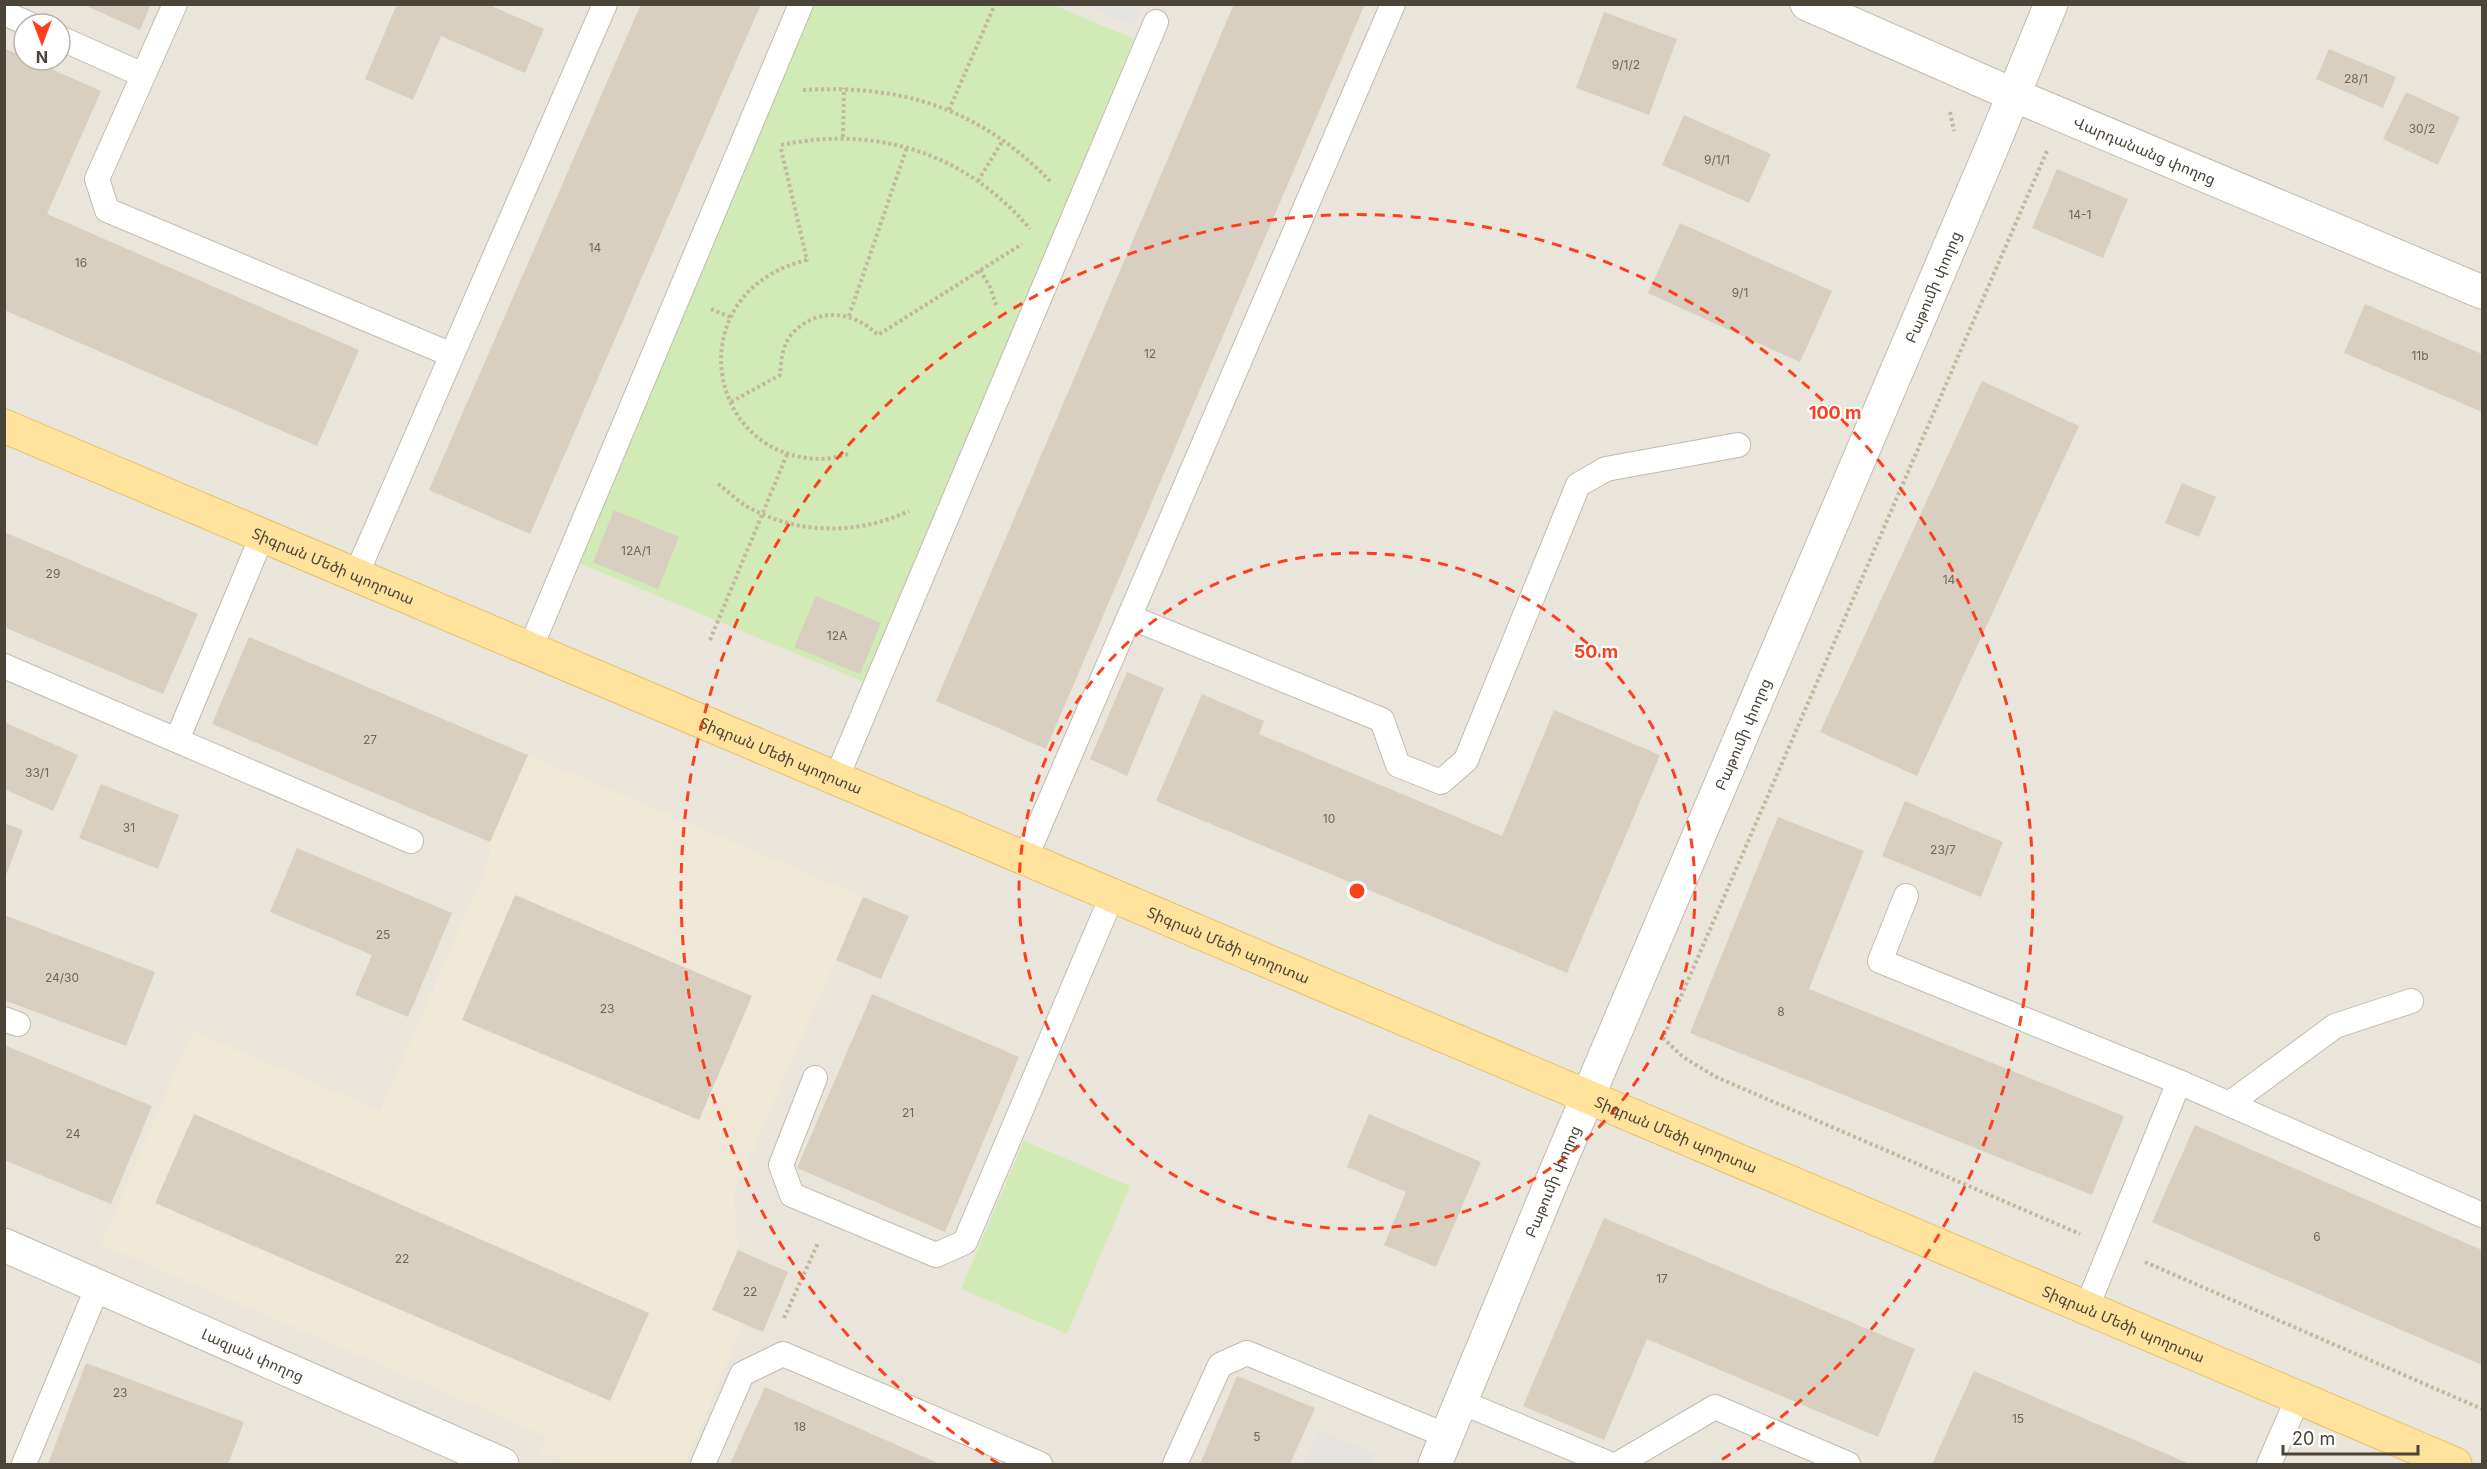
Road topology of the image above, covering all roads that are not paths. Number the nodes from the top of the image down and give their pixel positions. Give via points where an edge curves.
1 (175, 4) edge
2 (605, 4) edge
3 (801, 4) edge
4 (1393, 4) edge
5 (1807, 4) edge
6 (2051, 4) edge
7 (1156, 22) dead end
8 (72, 43) edge
9 (143, 75) junction
10 (2014, 95) junction
11 (2482, 292) edge
12 (452, 355) junction
13 (4, 426) edge
14 (1738, 445) dead end
15 (262, 536) junction
16 (356, 575) junction
17 (1130, 617) junction
18 (530, 649) junction
19 (4, 666) edge
20 (177, 740) junction
21 (836, 779) junction
22 (411, 841) dead end
23 (1025, 859) junction
24 (1113, 896) junction
25 (1906, 896) dead end
26 (2411, 1001) dead end
27 (815, 1078) dead end
28 (2179, 1082) junction
29 (1588, 1098) junction
30 (2229, 1104) junction
31 (2482, 1215) edge
32 (4, 1245) edge
33 (98, 1286) junction
34 (2086, 1309) junction
35 (2298, 1398) junction
36 (1461, 1402) junction
37 (1441, 1450) edge
38 (24, 1464) edge
39 (501, 1464) edge
40 (704, 1464) edge
41 (1040, 1464) edge
42 (1175, 1464) edge
43 (1610, 1464) edge
44 (1618, 1464) edge
45 (1848, 1464) edge
46 (2269, 1464) edge
47 (2455, 1464) edge

1 - 9 lane
2 - 12 lane
3 - 18 lane
4 - 17 lane
5 - 10 street, Վարդանանց փողոց
6 - 10 street, Բաթումի փողոց
7 - 21 lane
8 - 9 lane
9 - 12 lane via 97,179 107,210
10 - 11 street, Վարդանանց փողոց
10 - 29 street, Բաթումի փողոց
12 - 16 lane
13 - 15 main road, Տիգրան Մեծի պողոտա
14 - 17 lane via 1606,469 1578,485 1466,760 1441,782 1398,765 1382,720
15 - 16 main road, Տիգրան Մեծի պողոտա
15 - 20 lane
16 - 18 main road, Տիգրան Մեծի պողոտա
17 - 23 lane
18 - 21 main road, Տիգրան Մեծի պողոտա
19 - 20 lane
20 - 22 lane
21 - 23 main road, Տիգրան Մեծի պողոտա
23 - 24 main road, Տիգրան Մեծի պողոտա
24 - 27 lane via 965,1242 936,1255 792,1196 781,1166
24 - 29 main road, Տիգրան Մեծի պողոտա
25 - 28 lane via 1880,961
26 - 30 lane via 2335,1026
28 - 30 lane
28 - 34 lane
29 - 34 main road, Տիգրան Մեծի պողոտա
29 - 36 street, Բաթումի փողոց
30 - 31 lane
32 - 33 street, Լազյան փողոց
33 - 38 lane
33 - 39 street, Լազյան փողոց
34 - 35 main road, Տիգրան Մեծի պողոտա
35 - 46 lane
35 - 47 main road, Տիգրան Մեծի պողոտա
36 - 37 street, Բաթումի փողոց
36 - 43 lane
37 - 42 lane via 1247,1353 1220,1365
40 - 41 lane via 742,1374 783,1354
44 - 45 lane via 1715,1407

